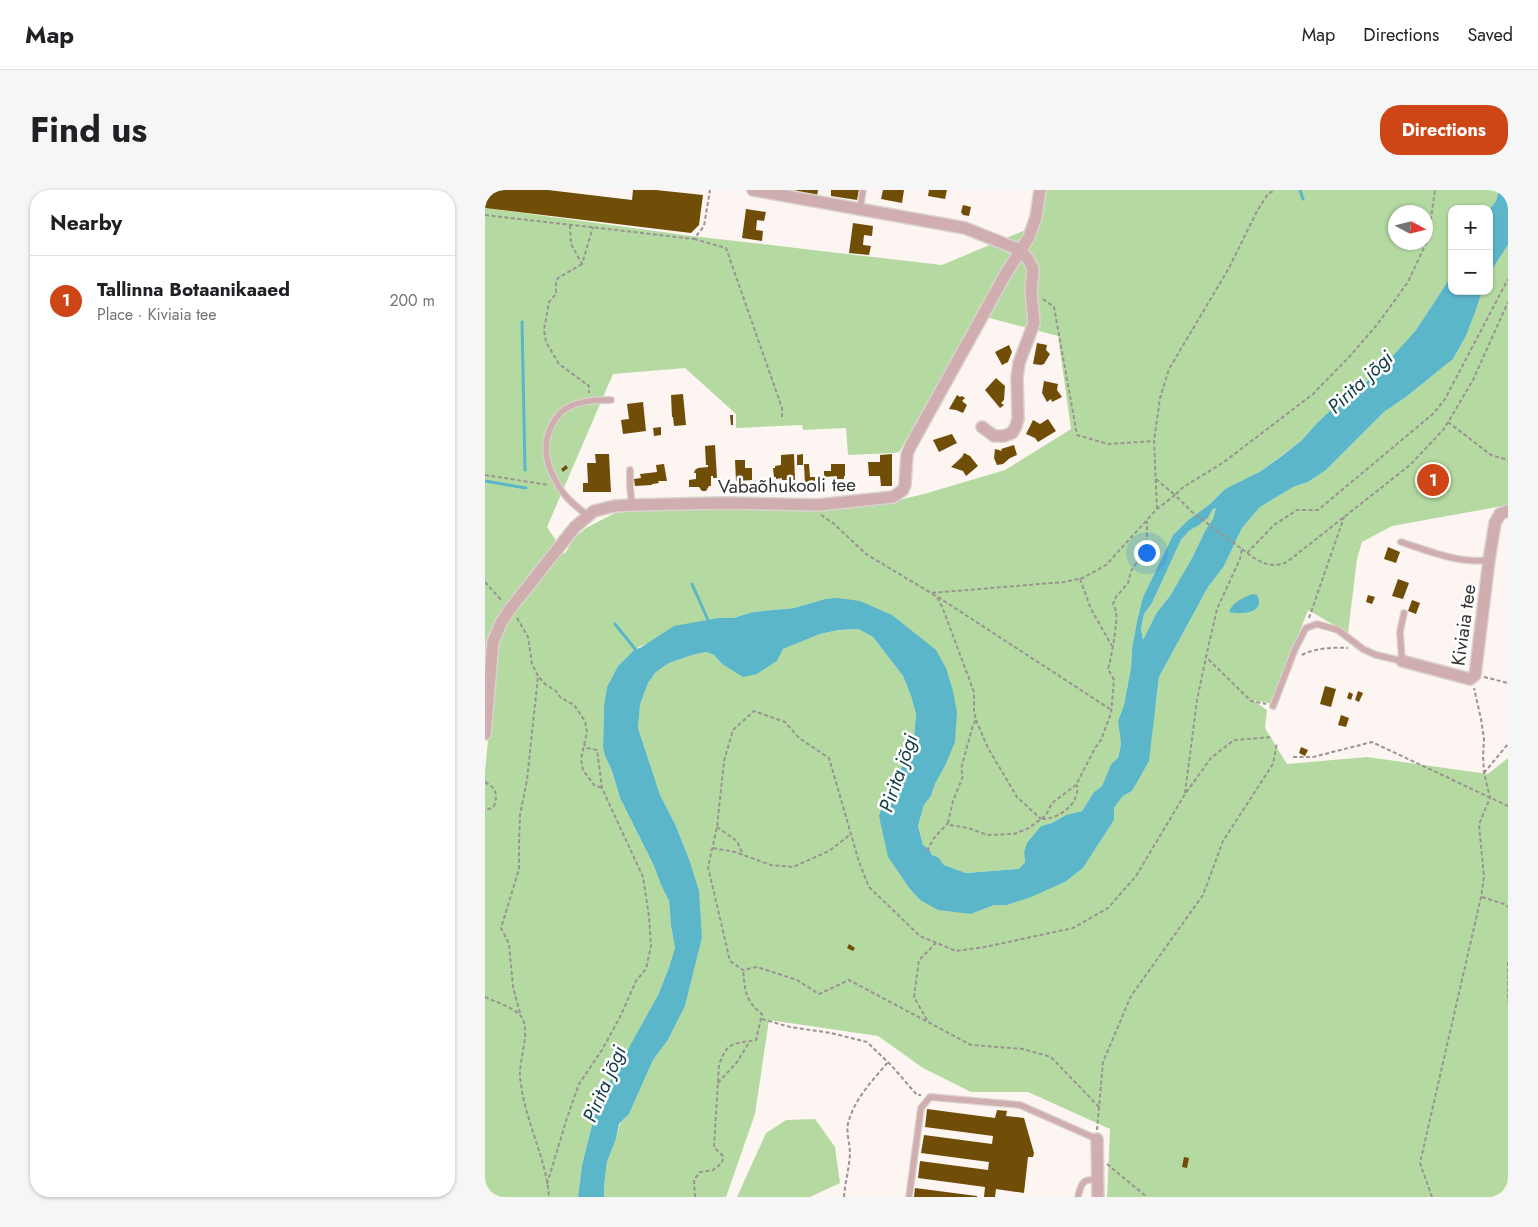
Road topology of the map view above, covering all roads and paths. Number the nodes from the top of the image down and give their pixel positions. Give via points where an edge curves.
1 (710, 190) edge
2 (754, 190) edge
3 (863, 190) edge
4 (1040, 190) edge
5 (1275, 190) edge
6 (1435, 190) edge
7 (860, 209) junction
8 (485, 215) edge
9 (570, 225) junction
10 (593, 228) junction
11 (693, 239) junction
12 (1021, 250) junction
13 (583, 264) junction
14 (1508, 279) edge
15 (1031, 292) junction
16 (1508, 302) edge
17 (611, 400) dead end
18 (589, 401) junction
19 (782, 417) dead end
20 (1448, 422) junction
21 (982, 427) dead end
22 (1154, 441) junction
23 (1508, 460) edge
24 (629, 470) dead end
25 (485, 475) edge
26 (1156, 479) junction
27 (558, 487) junction
28 (1175, 495) junction
29 (632, 505) junction
30 (808, 505) junction
31 (1157, 509) junction
32 (1508, 511) edge
33 (587, 516) junction
34 (1344, 516) junction
35 (1147, 521) junction
36 (1401, 542) dead end
37 (1241, 549) junction
38 (1247, 553) junction
39 (1489, 560) junction
40 (1080, 578) junction
41 (485, 582) edge
42 (931, 593) junction
43 (937, 597) junction
44 (510, 610) junction
45 (1404, 613) dead end
46 (1305, 628) junction
47 (1112, 646) junction
48 (1363, 650) junction
49 (1206, 657) junction
50 (1402, 661) junction
51 (1288, 667) junction
52 (538, 676) junction
53 (1473, 677) junction
54 (1508, 683) edge
55 (1273, 706) joint
56 (1110, 708) junction
57 (977, 720) junction
58 (485, 734) edge
59 (1272, 737) dead end
60 (1277, 743) dead end
61 (584, 744) junction
62 (1508, 744) edge
63 (1293, 757) dead end
64 (1484, 773) junction
65 (485, 782) edge
66 (1076, 784) junction
67 (602, 788) junction
68 (1185, 794) junction
69 (1490, 798) junction
70 (1508, 806) edge
71 (485, 808) edge
72 (1042, 820) junction
73 (948, 822) junction
74 (717, 827) junction
75 (851, 834) junction
76 (713, 848) junction
77 (927, 851) dead end
78 (743, 855) junction
79 (1481, 897) junction
80 (1508, 907) edge
81 (936, 943) junction
82 (1508, 962) edge
83 (743, 970) junction
84 (485, 997) edge
85 (1508, 1002) edge
86 (520, 1013) junction
87 (761, 1019) junction
88 (927, 1022) junction
89 (750, 1042) junction
90 (888, 1062) junction
91 (717, 1084) junction
92 (930, 1097) junction
93 (1099, 1107) junction
94 (1097, 1139) junction
95 (1097, 1156) junction
96 (1099, 1180) junction
97 (547, 1184) junction
98 (549, 1197) edge
99 (695, 1197) edge
100 (844, 1197) edge
101 (909, 1197) edge
102 (1079, 1197) edge
103 (1098, 1197) edge
104 (1147, 1197) edge
105 (1433, 1197) edge

1 - 11 path via 704,226
2 - 7 street
3 - 7 lane
4 - 12 street, Vabaõhukooli tee via 1033,228
5 - 22 path via 1268,194 1257,211 1229,268 1169,369 1160,398
6 - 28 path via 1428,238 1408,282 1376,326 1313,394
7 - 12 street via 965,228
8 - 9 path
9 - 10 path
9 - 13 path via 571,244
10 - 11 path
10 - 13 path
11 - 19 path via 726,248 782,408
12 - 15 street via 1033,269
12 - 30 street, Vabaõhukooli tee via 911,444 903,490 893,497
13 - 18 path via 558,278 557,294 549,302 544,330 546,342 559,364 589,386
14 - 38 path via 1445,399 1434,413 1318,510 1297,510 1274,525
15 - 21 street via 1034,323 1019,363 1016,426 1003,436 994,436
15 - 22 path via 1054,307 1077,435 1108,444
16 - 20 path via 1473,380
17 - 18 lane
18 - 27 lane via 568,407 558,415 549,430 546,449
20 - 23 path via 1491,455
20 - 34 path via 1411,465
22 - 26 path
24 - 29 lane
25 - 27 path
26 - 28 path
26 - 31 path
27 - 33 lane
28 - 31 path
28 - 37 path
29 - 30 street, Vabaõhukooli tee
29 - 33 street, Vabaõhukooli tee via 601,509
30 - 42 path via 866,554
31 - 35 path
32 - 39 street, Kiviaia tee via 1500,514 1495,523
33 - 44 street, Vabaõhukooli tee
34 - 38 path via 1278,566 1265,564
34 - 46 path
35 - 40 path via 1106,565
35 - 47 path via 1143,554 1113,604 1116,618
36 - 39 lane via 1449,558
37 - 38 path
37 - 49 path via 1240,559 1217,609
39 - 53 street, Kiviaia tee
40 - 42 path
40 - 47 path via 1091,609
41 - 44 path
42 - 43 path
43 - 56 path
43 - 57 path via 974,692
44 - 52 path via 528,637 531,664
44 - 58 street, Vabaõhukooli tee via 493,642
45 - 50 lane via 1400,632
46 - 48 lane via 1317,624 1338,630
46 - 51 lane
47 - 56 path via 1108,669 1114,680
48 - 50 lane
48 - 51 path via 1340,647 1309,650
49 - 55 path via 1251,701
49 - 68 path
50 - 53 street, Kiviaia tee
51 - 55 lane
52 - 61 path via 561,698 574,705 585,721
52 - 86 path via 520,815 519,869 501,928 509,944 513,987
53 - 54 path
53 - 64 path via 1484,739
56 - 66 path via 1101,740
57 - 72 path via 988,748 1017,797
57 - 73 path
59 - 68 path via 1234,740 1211,758
60 - 93 path via 1273,764 1223,841 1203,895 1131,996 1103,1062
61 - 67 path via 597,750
61 - 67 path via 583,770 594,786
62 - 64 path
63 - 69 path via 1313,757 1373,742
64 - 69 path
65 - 71 path via 497,794 494,806
66 - 72 path via 1052,803
66 - 72 path via 1075,798 1067,809 1060,815
67 - 97 path via 643,876 651,946 646,969 636,981 602,1050 579,1084
68 - 81 path via 1136,876 1107,908 1073,928 985,947 956,951
69 - 70 path
69 - 79 path via 1479,824 1484,877
72 - 73 path via 1014,834 998,835 949,825
73 - 77 path
74 - 75 path via 724,761 733,730 754,712 785,722 799,738 829,758
74 - 76 path
74 - 78 path via 737,841
75 - 78 path via 829,851 793,867 771,865
75 - 81 path via 869,887 920,936
76 - 78 path
76 - 83 path via 708,866 730,960
79 - 80 path
79 - 105 path via 1420,1163
81 - 88 path via 919,960 914,997
82 - 85 path
83 - 87 path via 746,996 762,1014
83 - 88 path via 757,967 789,977 819,994 849,980
84 - 86 path
86 - 97 path via 524,1021 520,1072 522,1090
87 - 89 path via 756,1040
87 - 90 path via 867,1042
88 - 93 path via 971,1045 1023,1049 1051,1057
89 - 91 path
89 - 91 path via 732,1044 723,1052
90 - 92 path via 917,1094
90 - 100 path via 863,1093 849,1118 850,1158
91 - 99 path via 714,1147 723,1156 722,1163 713,1170 701,1172 694,1180
92 - 94 lane via 1020,1105
92 - 101 lane via 921,1108
93 - 94 path
94 - 95 street
95 - 96 street
95 - 104 path
96 - 102 lane via 1081,1184
96 - 103 street
97 - 98 path

